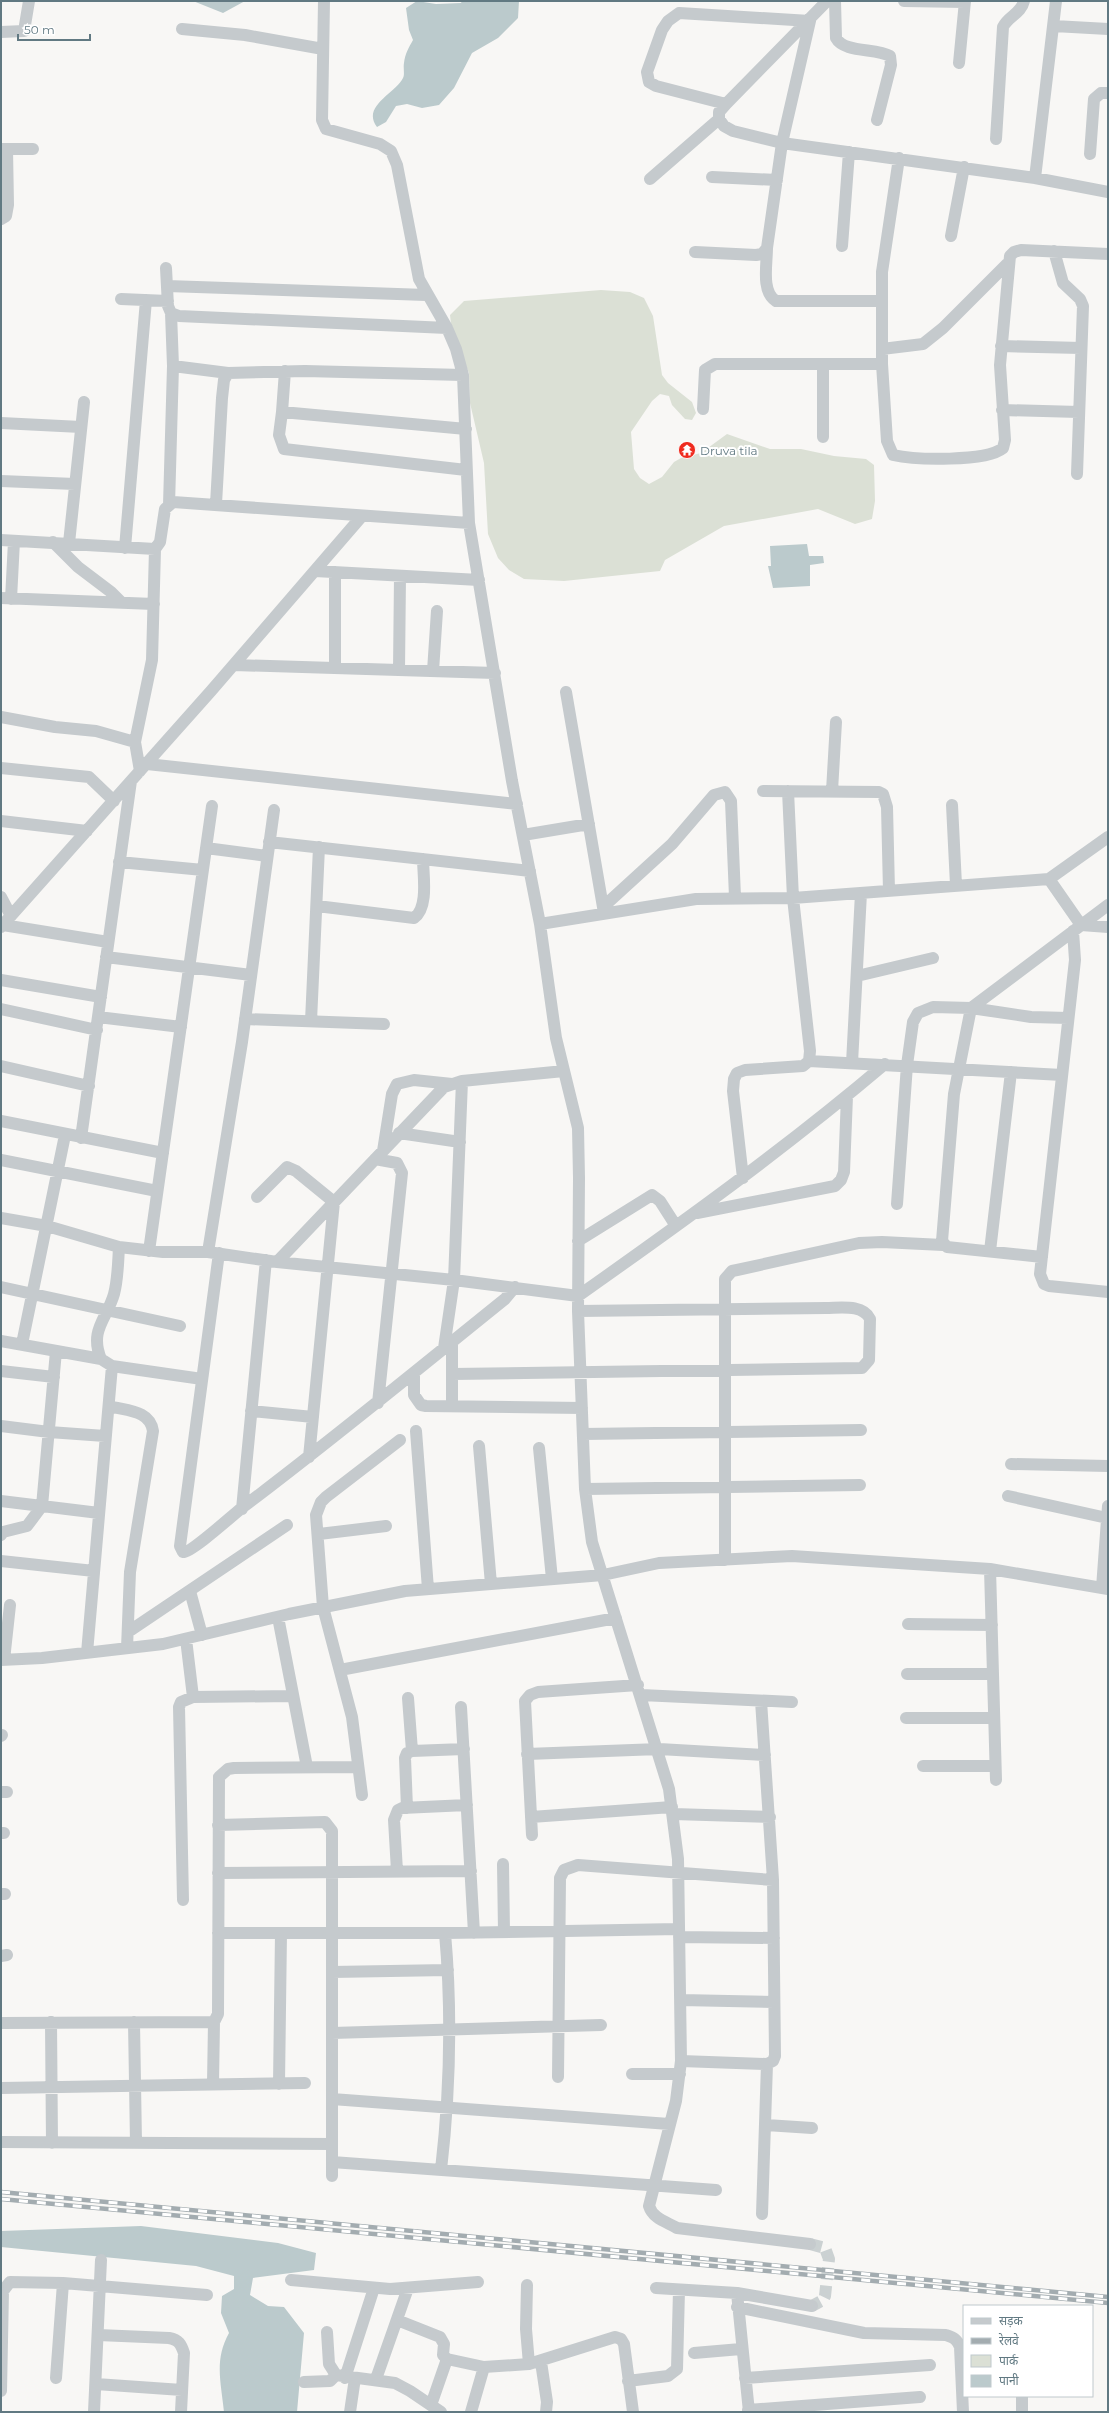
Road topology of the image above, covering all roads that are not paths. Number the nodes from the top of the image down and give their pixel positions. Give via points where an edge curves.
1 (29, 1) edge
2 (324, 1) edge
3 (827, 1) edge
4 (835, 1) edge
5 (904, 1) edge
6 (1024, 1) edge
7 (1056, 1) edge
8 (965, 2) edge
9 (810, 21) junction
10 (1054, 26) junction
11 (182, 29) dead end
12 (1108, 29) edge
13 (1, 32) edge
14 (323, 49) junction
15 (959, 63) dead end
16 (1108, 92) edge
17 (726, 104) junction
18 (719, 119) junction
19 (877, 120) dead end
20 (996, 139) dead end
21 (782, 143) junction
22 (4, 149) edge
23 (33, 149) dead end
24 (848, 152) junction
25 (1090, 154) dead end
26 (900, 158) junction
27 (964, 167) junction
28 (712, 177) dead end
29 (1035, 178) junction
30 (650, 179) dead end
31 (777, 180) junction
32 (1108, 192) edge
33 (1, 219) edge
34 (951, 236) dead end
35 (842, 246) dead end
36 (767, 248) junction
37 (1054, 251) junction
38 (695, 252) dead end
39 (1108, 254) edge
40 (1007, 264) junction
41 (166, 268) dead end
42 (167, 286) junction
43 (426, 295) junction
44 (121, 299) dead end
45 (146, 300) junction
46 (881, 301) junction
47 (169, 307) junction
48 (447, 328) junction
49 (1001, 346) junction
50 (1081, 348) junction
51 (882, 349) junction
52 (823, 364) junction
53 (882, 364) junction
54 (173, 366) junction
55 (285, 371) junction
56 (228, 373) junction
57 (463, 375) junction
58 (84, 402) dead end
59 (703, 409) dead end
60 (1002, 410) junction
61 (282, 412) junction
62 (1079, 412) junction
63 (1, 423) edge
64 (81, 427) junction
65 (466, 429) junction
66 (823, 437) dead end
67 (466, 470) junction
68 (1077, 474) dead end
69 (1, 481) edge
70 (76, 484) junction
71 (216, 504) junction
72 (168, 505) junction
73 (362, 516) junction
74 (469, 523) junction
75 (1, 540) edge
76 (14, 540) junction
77 (53, 542) junction
78 (69, 543) junction
79 (125, 548) junction
80 (154, 550) junction
81 (315, 571) junction
82 (335, 572) junction
83 (400, 576) junction
84 (479, 580) junction
85 (6, 599) edge
86 (122, 603) junction
87 (154, 604) junction
88 (437, 611) dead end
89 (234, 665) junction
90 (335, 668) junction
91 (398, 670) junction
92 (433, 671) junction
93 (495, 673) junction
94 (566, 692) dead end
95 (1, 717) edge
96 (836, 722) dead end
97 (135, 742) junction
98 (1, 768) edge
99 (143, 768) junction
100 (131, 781) junction
101 (763, 791) dead end
102 (788, 791) junction
103 (832, 791) junction
104 (114, 801) junction
105 (516, 804) junction
106 (952, 805) dead end
107 (212, 806) dead end
108 (274, 810) dead end
109 (1, 821) edge
110 (589, 824) junction
111 (87, 831) junction
112 (523, 835) junction
113 (1108, 837) edge
114 (269, 842) junction
115 (319, 847) junction
116 (206, 848) junction
117 (268, 856) junction
118 (424, 859) junction
119 (119, 862) junction
120 (203, 870) junction
121 (530, 870) junction
122 (1050, 879) junction
123 (956, 885) junction
124 (889, 891) junction
125 (861, 893) junction
126 (1, 897) edge
127 (735, 897) junction
128 (793, 898) junction
129 (1108, 905) edge
130 (317, 906) junction
131 (604, 911) junction
132 (5, 922) edge
133 (540, 924) junction
134 (1108, 927) edge
135 (1077, 928) junction
136 (108, 942) junction
137 (106, 957) junction
138 (933, 958) dead end
139 (189, 967) junction
140 (251, 975) junction
141 (857, 976) junction
142 (1, 980) edge
143 (101, 997) junction
144 (971, 1008) junction
145 (1, 1009) edge
146 (98, 1017) junction
147 (1068, 1018) junction
148 (245, 1019) junction
149 (311, 1021) junction
150 (384, 1024) dead end
151 (181, 1027) junction
152 (97, 1030) junction
153 (808, 1061) junction
154 (852, 1063) junction
155 (885, 1064) junction
156 (907, 1065) junction
157 (1, 1066) edge
158 (958, 1070) junction
159 (564, 1071) junction
160 (1011, 1072) junction
161 (1062, 1075) junction
162 (457, 1082) junction
163 (89, 1086) junction
164 (847, 1096) junction
165 (1, 1121) edge
166 (399, 1133) junction
167 (65, 1135) junction
168 (81, 1138) junction
169 (460, 1142) junction
170 (163, 1153) junction
171 (379, 1155) junction
172 (1, 1160) edge
173 (58, 1171) junction
174 (743, 1178) junction
175 (157, 1191) junction
176 (257, 1197) dead end
177 (334, 1202) junction
178 (897, 1204) dead end
179 (694, 1214) junction
180 (1, 1218) edge
181 (47, 1226) junction
182 (676, 1226) junction
183 (578, 1241) junction
184 (943, 1245) junction
185 (119, 1248) junction
186 (149, 1251) junction
187 (990, 1251) junction
188 (213, 1253) junction
189 (1042, 1257) junction
190 (272, 1261) junction
191 (329, 1267) junction
192 (393, 1274) junction
193 (454, 1280) junction
194 (515, 1287) junction
195 (1, 1288) edge
196 (1108, 1292) edge
197 (33, 1293) junction
198 (578, 1296) junction
199 (107, 1309) junction
200 (725, 1309) junction
201 (578, 1312) junction
202 (180, 1326) dead end
203 (1, 1341) edge
204 (22, 1344) junction
205 (448, 1345) junction
206 (56, 1351) junction
207 (101, 1359) junction
208 (112, 1366) junction
209 (725, 1370) junction
210 (1, 1371) edge
211 (580, 1373) junction
212 (414, 1374) junction
213 (452, 1374) junction
214 (54, 1377) junction
215 (202, 1380) junction
216 (378, 1403) junction
217 (109, 1406) junction
218 (452, 1406) junction
219 (582, 1408) junction
220 (251, 1412) junction
221 (313, 1417) junction
222 (1, 1426) edge
223 (861, 1430) dead end
224 (49, 1432) junction
225 (416, 1432) dead end
226 (725, 1432) junction
227 (583, 1434) junction
228 (105, 1436) junction
229 (400, 1440) dead end
230 (479, 1446) dead end
231 (539, 1448) dead end
232 (309, 1457) junction
233 (1011, 1464) dead end
234 (1108, 1466) edge
235 (860, 1485) dead end
236 (725, 1487) junction
237 (585, 1489) junction
238 (1008, 1496) dead end
239 (1, 1501) edge
240 (42, 1506) junction
241 (1108, 1506) edge
242 (242, 1508) junction
243 (99, 1513) junction
244 (1107, 1518) edge
245 (287, 1525) dead end
246 (386, 1526) dead end
247 (319, 1534) junction
248 (1, 1535) edge
249 (725, 1560) junction
250 (1, 1561) edge
251 (990, 1569) junction
252 (94, 1571) junction
253 (603, 1575) junction
254 (552, 1579) junction
255 (491, 1584) junction
256 (1105, 1588) edge
257 (428, 1590) junction
258 (190, 1591) junction
259 (10, 1605) dead end
260 (322, 1607) junction
261 (278, 1617) junction
262 (616, 1618) junction
263 (908, 1624) dead end
264 (992, 1625) junction
265 (128, 1632) junction
266 (202, 1635) junction
267 (186, 1639) junction
268 (128, 1648) junction
269 (87, 1653) junction
270 (3, 1660) edge
271 (340, 1670) junction
272 (907, 1674) dead end
273 (993, 1674) junction
274 (639, 1690) junction
275 (293, 1696) junction
276 (193, 1698) junction
277 (408, 1698) dead end
278 (761, 1701) junction
279 (792, 1702) dead end
280 (461, 1707) dead end
281 (906, 1718) dead end
282 (994, 1718) junction
283 (464, 1749) junction
284 (658, 1749) junction
285 (412, 1751) junction
286 (527, 1754) junction
287 (765, 1755) junction
288 (358, 1766) junction
289 (923, 1766) dead end
290 (995, 1766) junction
291 (307, 1767) junction
292 (996, 1780) dead end
293 (362, 1795) dead end
294 (467, 1805) junction
295 (407, 1808) junction
296 (672, 1811) junction
297 (531, 1817) junction
298 (770, 1817) junction
299 (218, 1825) junction
300 (532, 1835) dead end
301 (503, 1864) dead end
302 (331, 1871) junction
303 (396, 1871) junction
304 (470, 1871) junction
305 (218, 1873) junction
306 (678, 1873) junction
307 (773, 1880) junction
308 (183, 1900) dead end
309 (559, 1931) junction
310 (504, 1932) junction
311 (218, 1933) junction
312 (281, 1933) junction
313 (445, 1933) junction
314 (474, 1933) junction
315 (679, 1933) junction
316 (332, 1934) junction
317 (774, 1938) junction
318 (448, 1970) junction
319 (332, 1972) junction
320 (680, 2000) junction
321 (774, 2002) junction
322 (51, 2022) junction
323 (134, 2022) junction
324 (214, 2022) junction
325 (1, 2023) edge
326 (601, 2025) dead end
327 (558, 2026) junction
328 (448, 2030) junction
329 (332, 2033) junction
330 (681, 2061) junction
331 (767, 2064) junction
332 (632, 2074) dead end
333 (680, 2074) junction
334 (558, 2077) dead end
335 (305, 2083) dead end
336 (213, 2084) junction
337 (279, 2084) junction
338 (135, 2086) junction
339 (1, 2088) edge
340 (51, 2088) junction
341 (332, 2099) junction
342 (448, 2108) junction
343 (669, 2124) junction
344 (766, 2125) junction
345 (812, 2128) dead end
346 (1, 2142) edge
347 (52, 2142) junction
348 (136, 2143) junction
349 (332, 2144) junction
350 (332, 2162) junction
351 (441, 2170) junction
352 (332, 2176) dead end
353 (655, 2185) junction
354 (716, 2190) dead end
355 (762, 2214) dead end
356 (810, 2244) tunnel mouth
357 (101, 2260) dead end
358 (291, 2280) dead end
359 (478, 2282) dead end
360 (63, 2283) junction
361 (527, 2285) dead end
362 (100, 2286) junction
363 (374, 2288) junction
364 (408, 2288) junction
365 (656, 2288) dead end
366 (679, 2290) junction
367 (737, 2293) junction
368 (207, 2295) dead end
369 (812, 2306) dead end
370 (737, 2307) junction
371 (397, 2320) junction
372 (326, 2332) dead end
373 (98, 2335) junction
374 (741, 2349) junction
375 (694, 2353) dead end
376 (447, 2360) junction
377 (535, 2363) junction
378 (930, 2365) dead end
379 (484, 2367) junction
380 (345, 2377) junction
381 (56, 2378) dead end
382 (744, 2378) junction
383 (376, 2379) junction
384 (628, 2381) junction
385 (304, 2382) dead end
386 (96, 2384) junction
387 (182, 2390) junction
388 (1, 2391) edge
389 (920, 2397) dead end
390 (1022, 2397) edge
391 (436, 2410) edge
392 (749, 2411) edge
393 (94, 2412) edge
394 (181, 2412) edge
395 (350, 2412) edge
396 (471, 2412) edge
397 (546, 2412) edge
398 (633, 2412) edge
399 (963, 2412) edge
400 (1022, 2412) edge

1 - 13 street via 24,31
2 - 14 street
3 - 9 street
4 - 19 street via 838,42 845,46 890,56 891,65
5 - 8 street
6 - 20 street via 1021,9 1005,22 1003,27
7 - 10 street
8 - 15 street
9 - 17 street via 787,40
9 - 17 street via 679,13 668,21 647,72 649,82
9 - 21 street
10 - 12 street
10 - 29 street
11 - 14 street via 245,35
14 - 43 street via 322,120 326,129 380,144 391,151 397,165 417,272
16 - 25 street via 1101,93 1094,99
17 - 18 street via 720,112
18 - 21 street via 724,126 734,131
18 - 30 street
21 - 24 street
21 - 31 street
22 - 23 street
22 - 33 street via 8,206 6,216
24 - 26 street
24 - 35 street
26 - 27 street
26 - 46 street via 882,272
27 - 29 street
27 - 34 street
28 - 31 street
29 - 32 street
31 - 36 street
36 - 38 street via 762,254 756,255
36 - 46 street via 766,288 771,298 776,301
37 - 39 street
37 - 40 street via 1021,250 1014,252
37 - 50 street via 1063,283 1080,299 1082,306
40 - 49 street
40 - 51 street via 943,328 923,344
41 - 42 street
42 - 43 street
42 - 47 street
43 - 48 street
44 - 45 street
45 - 47 street
45 - 79 street
46 - 51 street
47 - 48 street via 180,316
47 - 54 street
48 - 57 street
49 - 50 street
49 - 60 street
50 - 62 street
51 - 53 street
52 - 53 street
52 - 59 street via 709,366 703,376
52 - 66 street
53 - 60 street via 887,441 893,455 950,458 991,455 1003,448 1005,440
54 - 56 street
54 - 72 street
55 - 56 street
55 - 57 street
55 - 61 street
56 - 71 street via 224,380 222,398
57 - 65 street
58 - 64 street
60 - 62 street
61 - 65 street
61 - 67 street via 279,435 284,449
62 - 68 street
63 - 64 street
64 - 70 street
65 - 67 street
67 - 74 street
69 - 70 street
70 - 78 street
71 - 72 street via 173,502
71 - 73 street
72 - 80 street via 165,509 160,542
73 - 74 street
73 - 81 street
74 - 84 street
75 - 76 street
76 - 77 street
76 - 85 street
77 - 78 street
77 - 86 street via 78,567
78 - 79 street
79 - 80 street
80 - 87 street
81 - 82 street
81 - 89 street
82 - 83 street
82 - 90 street
83 - 84 street
83 - 91 street
84 - 93 street
85 - 86 street
86 - 87 street
87 - 97 street via 152,660
88 - 92 street
89 - 90 street
89 - 99 street
90 - 91 street
91 - 92 street
92 - 93 street
93 - 105 street
94 - 110 street
95 - 97 street via 55,727 96,731
96 - 103 street
97 - 99 street
98 - 104 street via 89,778
99 - 100 street
99 - 105 street
100 - 104 street
100 - 119 street
101 - 102 street
102 - 103 street
102 - 128 street
103 - 124 street via 879,792 885,796
104 - 111 street
105 - 112 street
106 - 123 street
107 - 116 street
108 - 114 street
109 - 111 street
110 - 112 street
110 - 131 street
111 - 132 street
112 - 121 street
113 - 122 street
114 - 115 street
114 - 117 street
115 - 118 street
115 - 130 street
116 - 117 street
116 - 120 street
117 - 140 street
118 - 121 street
118 - 130 street via 422,903 418,915 414,918
119 - 120 street
119 - 136 street
120 - 139 street
121 - 133 street
122 - 123 street via 1039,882
122 - 135 street
123 - 124 street
124 - 125 street
125 - 128 street
125 - 141 street
126 - 132 street
127 - 128 street
127 - 131 street via 696,899
127 - 131 street via 731,801 724,792 720,792 714,795 672,844
128 - 153 street via 810,1051
129 - 135 street
130 - 149 street
131 - 133 street
132 - 136 street
133 - 159 street via 556,1038
134 - 135 street
135 - 144 street
135 - 147 street
136 - 137 street
137 - 139 street
137 - 143 street
138 - 141 street
139 - 140 street
139 - 151 street
140 - 148 street
141 - 154 street
142 - 143 street
143 - 146 street
144 - 147 street via 1031,1017
144 - 156 street via 933,1007 918,1013 913,1022
144 - 158 street
145 - 152 street
146 - 151 street
146 - 152 street
147 - 161 street
148 - 149 street
148 - 188 street
149 - 150 street
151 - 170 street
152 - 163 street
153 - 154 street
153 - 174 street via 803,1066 794,1068 745,1070 737,1073 733,1091
154 - 155 street
155 - 156 street
155 - 164 street
156 - 158 street
156 - 178 street
157 - 163 street
158 - 160 street
158 - 184 street via 950,1127 941,1236
159 - 162 street
159 - 183 street via 578,1128
160 - 161 street
160 - 187 street
161 - 189 street
162 - 166 street via 444,1088
162 - 169 street
162 - 171 street via 414,1080 397,1084 392,1094
163 - 168 street
164 - 174 street
164 - 179 street via 844,1172 835,1186
165 - 167 street
166 - 169 street
166 - 171 street
167 - 168 street
167 - 173 street
168 - 170 street
169 - 193 street
170 - 175 street
171 - 177 street
171 - 192 street via 398,1163 402,1173
172 - 173 street
173 - 175 street
173 - 181 street
174 - 179 street
175 - 186 street
176 - 177 street via 287,1167 296,1171
177 - 190 street
177 - 191 street
179 - 182 street
180 - 181 street
181 - 185 street
181 - 197 street
182 - 183 street via 660,1201 652,1195
182 - 198 street
183 - 198 street
184 - 187 street
184 - 200 street via 859,1243 732,1271 725,1279
185 - 186 street
185 - 199 street via 117,1282
186 - 188 street
187 - 189 street
188 - 190 street
188 - 215 street
189 - 196 street via 1040,1274 1044,1284
190 - 191 street
190 - 220 street
191 - 192 street
191 - 221 street
192 - 193 street
192 - 216 street
193 - 194 street
193 - 205 street
194 - 198 street
194 - 205 street
195 - 197 street
197 - 199 street
197 - 204 street
198 - 201 street
199 - 202 street
199 - 207 street via 97,1343
200 - 201 street
200 - 209 street
200 - 209 street via 860,1309 868,1314 870,1319 869,1360 862,1368
201 - 211 street
203 - 204 street
204 - 206 street
205 - 212 street
205 - 213 street
206 - 207 street
206 - 214 street
207 - 208 street
208 - 215 street
208 - 217 street
209 - 211 street
209 - 226 street
210 - 214 street
211 - 213 street
211 - 219 street
212 - 216 street
212 - 218 street via 414,1395 421,1405
213 - 218 street
214 - 224 street
215 - 242 street via 181,1550 191,1550
216 - 232 street
217 - 228 street
217 - 265 street via 148,1417 153,1432 130,1572
218 - 219 street
219 - 227 street
220 - 221 street
220 - 242 street
221 - 232 street
222 - 224 street
223 - 226 street
224 - 228 street
224 - 240 street
225 - 257 street
226 - 227 street
226 - 236 street
227 - 237 street
228 - 243 street
229 - 247 street via 321,1502 316,1515
230 - 255 street
231 - 254 street
232 - 242 street
233 - 234 street
235 - 236 street
236 - 237 street
236 - 249 street
237 - 253 street via 592,1542
238 - 244 street
239 - 240 street
240 - 243 street
240 - 248 street via 27,1526 3,1532
241 - 244 street
243 - 252 street
244 - 256 street
245 - 258 street
246 - 247 street
247 - 260 street
249 - 251 street via 792,1556
249 - 253 street via 659,1563
250 - 252 street
251 - 256 street
251 - 264 street
252 - 269 street
253 - 254 street
253 - 262 street
254 - 255 street
255 - 257 street
257 - 260 street via 405,1591
258 - 265 street
258 - 266 street
259 - 270 street
260 - 261 street
260 - 271 street
261 - 266 street
261 - 275 street
262 - 271 street
262 - 274 street
263 - 264 street
264 - 273 street
265 - 268 street
266 - 267 street
267 - 268 street
267 - 276 street
268 - 269 street
269 - 270 street
271 - 288 street via 352,1717
272 - 273 street
273 - 282 street
274 - 278 street
274 - 284 street
274 - 286 street via 538,1692 530,1695 525,1701 524,1709
275 - 276 street
275 - 291 street
276 - 308 street via 186,1699 179,1707
277 - 285 street
278 - 279 street
278 - 287 street
280 - 283 street
281 - 282 street
282 - 290 street
283 - 285 street
283 - 294 street
284 - 286 street
284 - 287 street
284 - 296 street
285 - 295 street via 407,1753 405,1758
286 - 297 street
287 - 298 street
288 - 291 street
288 - 293 street
289 - 290 street
290 - 292 street
291 - 299 street via 228,1769 219,1777
294 - 295 street
294 - 304 street
295 - 303 street via 398,1810 395,1814
296 - 297 street
296 - 298 street
296 - 306 street
297 - 300 street
298 - 307 street
299 - 302 street via 325,1822 332,1832
299 - 305 street
301 - 310 street
302 - 303 street
302 - 305 street
302 - 316 street
303 - 304 street
304 - 314 street
305 - 311 street
306 - 307 street
306 - 309 street via 570,1866 564,1870 560,1878
306 - 315 street
307 - 317 street
309 - 310 street
309 - 315 street
309 - 327 street
310 - 314 street
311 - 312 street
311 - 324 street via 218,2014
312 - 316 street
312 - 337 street
313 - 314 street
313 - 316 street
313 - 318 street
315 - 317 street
315 - 320 street
316 - 319 street
317 - 321 street
318 - 319 street
318 - 328 street
319 - 329 street
320 - 321 street
320 - 330 street
321 - 331 street via 775,2056 773,2061
322 - 323 street
322 - 325 street
322 - 340 street
323 - 324 street
323 - 338 street
324 - 336 street
326 - 327 street
327 - 328 street
327 - 334 street
328 - 329 street
328 - 342 street
329 - 341 street
330 - 331 street
330 - 333 street
331 - 344 street
332 - 333 street
333 - 343 street
335 - 337 street
336 - 337 street
336 - 338 street
338 - 340 street
338 - 348 street
339 - 340 street
340 - 347 street
341 - 342 street
341 - 349 street
342 - 343 street
342 - 351 street
343 - 353 street
344 - 345 street
344 - 355 street
346 - 347 street
347 - 348 street
348 - 349 street
349 - 350 street
350 - 351 street
350 - 352 street
351 - 353 street
353 - 354 street
353 - 356 street via 649,2206 651,2212 677,2228
357 - 362 street
358 - 363 street
359 - 364 street
360 - 362 street
360 - 381 street
360 - 388 street via 16,2280 5,2286
361 - 377 street via 526,2329
362 - 368 street
362 - 373 street
363 - 364 street
363 - 380 street
364 - 371 street
365 - 366 street
366 - 367 street
366 - 384 street via 677,2369 668,2376
367 - 369 street
367 - 370 street
370 - 374 street
370 - 399 street via 864,2333 952,2337 957,2340 960,2347
371 - 376 street via 440,2337 444,2344 443,2355
371 - 383 street
372 - 380 street via 329,2364
373 - 386 street
373 - 387 street via 176,2340 182,2345 184,2353
374 - 375 street
374 - 382 street
376 - 379 street
376 - 391 street
377 - 379 street
377 - 384 street via 615,2337 621,2339 624,2344
377 - 397 street via 547,2402
378 - 382 street
379 - 396 street
380 - 383 street
380 - 385 street via 330,2381
380 - 395 street
382 - 392 street
383 - 391 street via 395,2383
384 - 398 street
386 - 387 street
386 - 393 street
387 - 394 street
389 - 392 street
390 - 400 street

